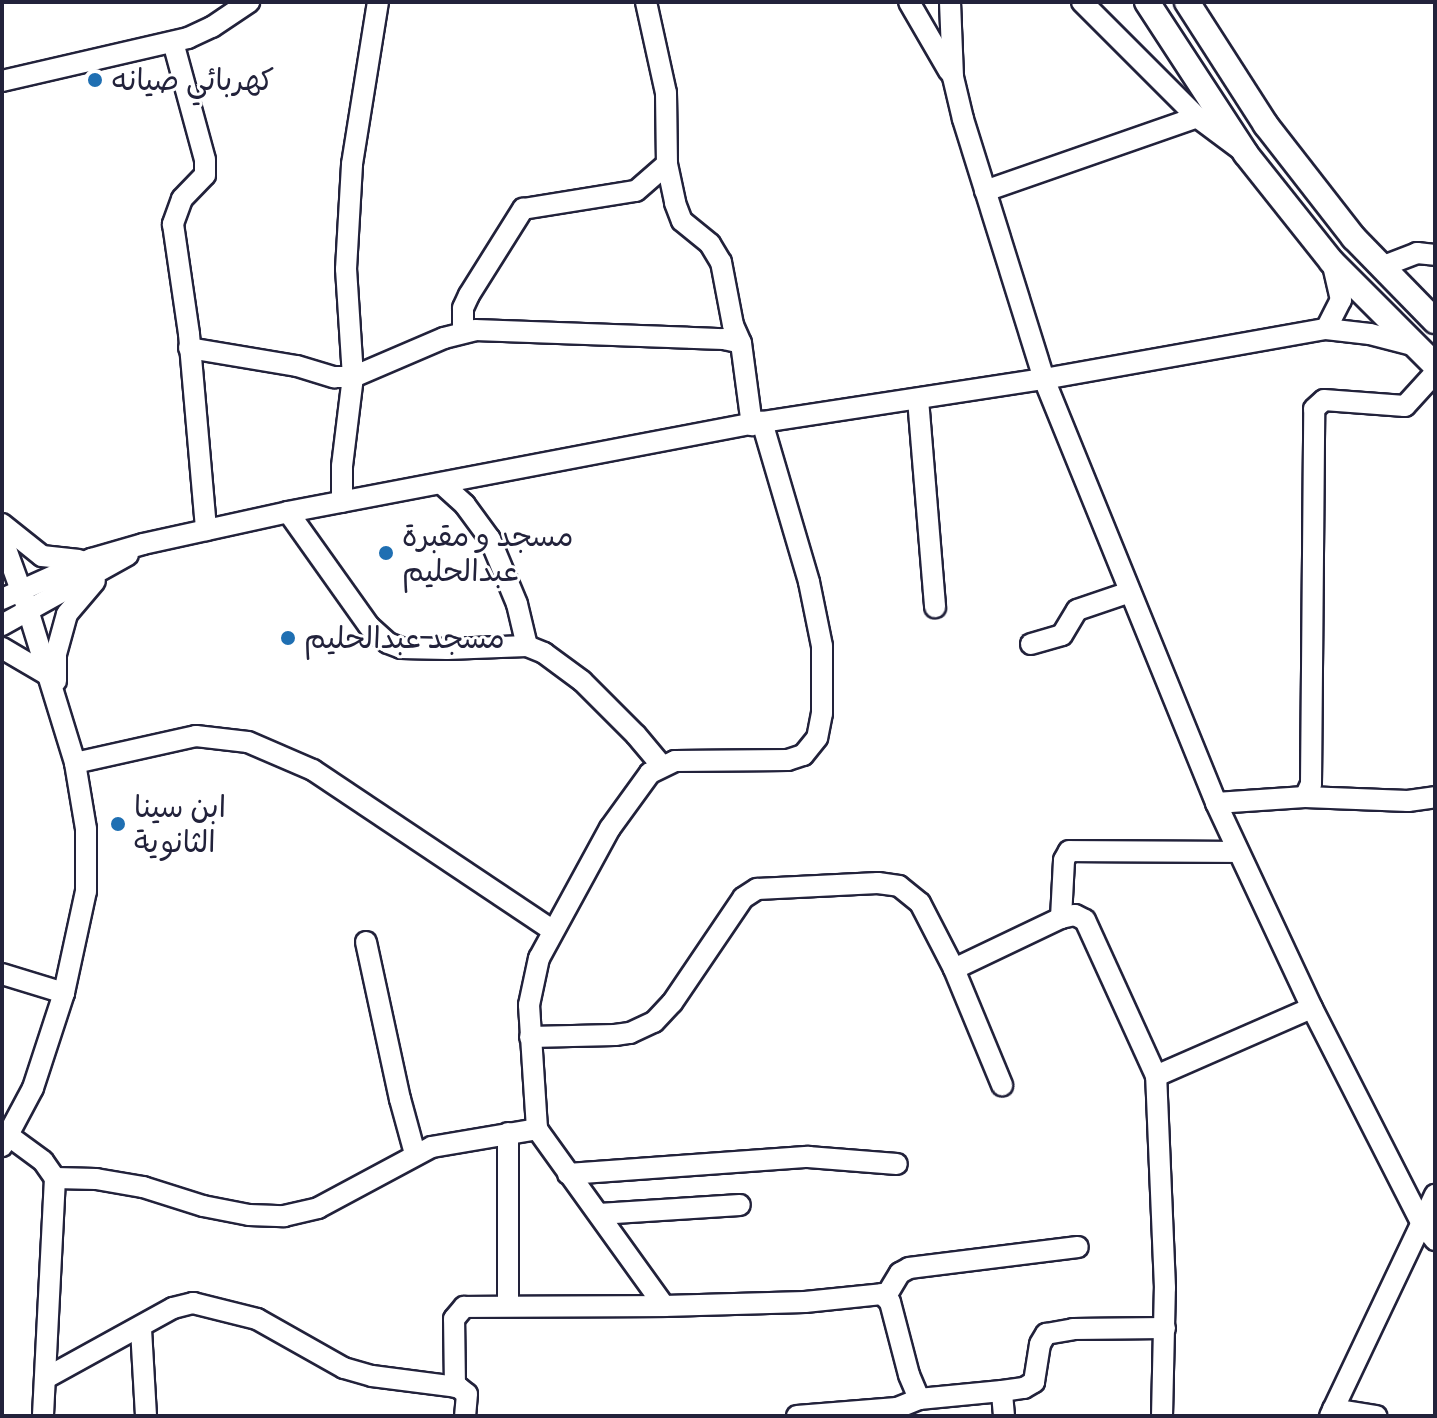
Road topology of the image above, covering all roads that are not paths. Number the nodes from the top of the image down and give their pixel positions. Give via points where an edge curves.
1 (249, 2) edge
2 (378, 2) edge
3 (646, 2) edge
4 (909, 2) edge
5 (950, 2) edge
6 (1082, 2) edge
7 (1147, 2) edge
8 (1187, 2) edge
9 (173, 42) junction
10 (953, 77) junction
11 (2, 81) edge
12 (1197, 117) junction
13 (1246, 154) junction
14 (667, 164) junction
15 (985, 191) junction
16 (1435, 255) edge
17 (1332, 262) junction
18 (1381, 267) junction
19 (1435, 321) edge
20 (1326, 329) junction
21 (463, 332) junction
22 (741, 343) junction
23 (1412, 345) junction
24 (189, 348) junction
25 (1435, 365) edge
26 (1435, 373) edge
27 (353, 377) junction
28 (1044, 379) junction
29 (918, 399) junction
30 (757, 424) junction
31 (442, 484) junction
32 (342, 502) junction
33 (288, 512) junction
34 (2, 524) edge
35 (206, 530) junction
36 (2, 538) edge
37 (98, 564) junction
38 (21, 589) junction
39 (1130, 592) junction
40 (2, 599) edge
41 (935, 607) dead end
42 (28, 610) junction
43 (2, 625) edge
44 (1031, 644) dead end
45 (527, 646) junction
46 (2, 648) edge
47 (48, 675) junction
48 (56, 701) junction
49 (75, 763) junction
50 (661, 765) junction
51 (1305, 797) junction
52 (1435, 797) edge
53 (1216, 803) junction
54 (1238, 852) junction
55 (1061, 918) junction
56 (552, 930) junction
57 (366, 942) dead end
58 (954, 969) junction
59 (2, 974) edge
60 (64, 993) junction
61 (1312, 1008) junction
62 (530, 1037) junction
63 (1156, 1076) junction
64 (1002, 1085) dead end
65 (537, 1129) junction
66 (508, 1133) junction
67 (6, 1141) edge
68 (415, 1154) junction
69 (897, 1164) dead end
70 (568, 1174) junction
71 (55, 1178) junction
72 (1435, 1195) edge
73 (740, 1205) dead end
74 (599, 1214) junction
75 (1421, 1222) junction
76 (1435, 1240) edge
77 (1078, 1247) dead end
78 (886, 1296) junction
79 (508, 1306) junction
80 (664, 1306) junction
81 (1165, 1328) junction
82 (141, 1329) junction
83 (46, 1378) junction
84 (455, 1387) junction
85 (1002, 1391) junction
86 (919, 1399) junction
87 (1331, 1412) edge
88 (43, 1416) edge
89 (146, 1416) edge
90 (465, 1416) edge
91 (797, 1416) edge
92 (1004, 1416) edge
93 (1162, 1416) edge
94 (1376, 1416) edge

1 - 9 street via 212,27
2 - 27 street via 352,164 346,269
3 - 14 street via 666,93
4 - 10 street
5 - 10 street
6 - 12 street
7 - 13 main road
8 - 18 main road via 1266,125
9 - 11 street
9 - 24 street via 205,160 205,175 182,199 173,224
10 - 15 street
12 - 13 street
12 - 15 street
13 - 17 main road
14 - 21 street via 636,191 523,209 469,295
14 - 22 street via 682,221 716,251
15 - 28 street
16 - 18 street via 1417,253
17 - 20 street via 1341,300
17 - 23 main road
18 - 19 main road
20 - 23 street
20 - 28 street
21 - 22 street
21 - 27 street
22 - 30 street
23 - 25 main road
24 - 27 street
24 - 35 street
26 - 51 street via 1405,406 1324,400 1314,409 1311,784
27 - 32 street
28 - 29 street
28 - 39 street
29 - 30 street
29 - 41 street
30 - 31 street
30 - 50 street via 809,582 822,646 817,738 803,755 788,760
31 - 32 street
31 - 45 street via 490,539 517,604
32 - 33 street
33 - 35 street
33 - 45 street via 369,626 388,643 432,649
34 - 37 street via 42,556
35 - 37 street via 143,544
36 - 38 street
37 - 38 street
37 - 42 street
37 - 48 street via 63,626 56,654
38 - 40 street
38 - 42 street
39 - 44 street via 1077,610 1062,635
39 - 53 street
42 - 43 street
42 - 47 street
45 - 50 street via 562,663
46 - 47 street
47 - 48 street
48 - 49 street
49 - 56 street via 196,736 248,742 313,770
49 - 60 street via 86,829 86,891
50 - 56 street via 610,828
51 - 52 street
51 - 53 street
53 - 54 street
54 - 55 street via 1069,851
54 - 61 street
55 - 58 street
55 - 63 street via 1075,915 1085,920
56 - 62 street via 532,981
57 - 68 street
58 - 62 street via 930,916 899,886 768,887 743,898 654,1022 630,1033
58 - 64 street
59 - 60 street
60 - 67 street via 33,1088
61 - 63 street
61 - 75 street
62 - 65 street
63 - 81 street
65 - 66 street
65 - 70 street
66 - 68 street
66 - 79 street
67 - 71 street via 43,1161
68 - 71 street via 318,1208 284,1216 234,1212 96,1179
69 - 70 street via 808,1157
70 - 74 street
71 - 83 street
72 - 75 street
73 - 74 street
74 - 80 street
75 - 76 street
75 - 87 street
77 - 78 street via 909,1268
78 - 80 street
78 - 86 street
79 - 80 street
79 - 84 street via 458,1311
81 - 85 street via 1055,1330 1042,1339 1034,1382
81 - 93 street
82 - 83 street
82 - 84 street via 183,1305 210,1306 257,1319 344,1368
82 - 89 street
83 - 88 street
84 - 90 street via 467,1394
85 - 86 street
85 - 92 street
86 - 91 street via 897,1408
87 - 94 street

